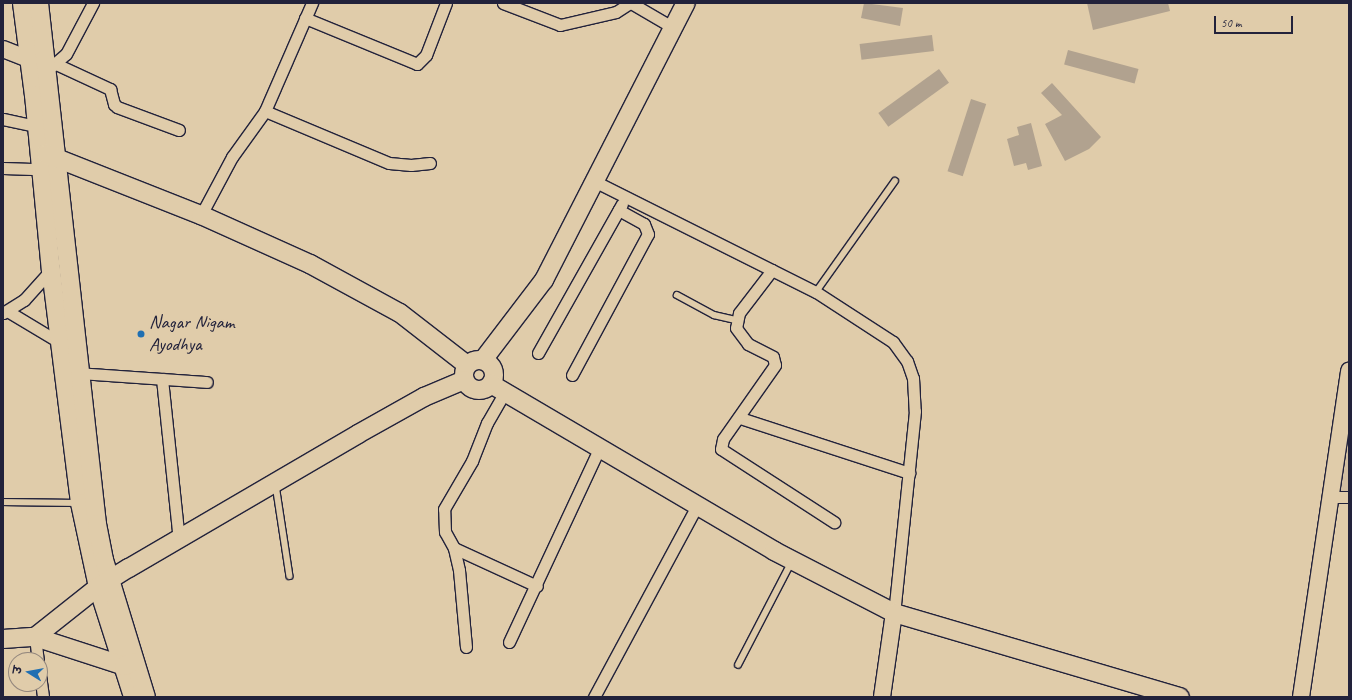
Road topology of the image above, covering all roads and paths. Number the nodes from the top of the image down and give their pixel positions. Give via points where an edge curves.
1 (22, 3) edge
2 (39, 3) edge
3 (93, 3) edge
4 (312, 3) edge
5 (446, 3) edge
6 (503, 3) edge
7 (631, 3) edge
8 (686, 3) edge
9 (305, 18) junction
10 (674, 28) junction
11 (3, 49) edge
12 (44, 63) junction
13 (265, 111) junction
14 (3, 120) edge
15 (37, 126) junction
16 (179, 130) dead end
17 (47, 154) junction
18 (430, 163) dead end
19 (3, 168) edge
20 (40, 169) junction
21 (895, 181) dead end
22 (596, 182) junction
23 (626, 197) junction
24 (619, 210) junction
25 (201, 214) junction
26 (51, 270) junction
27 (772, 270) junction
28 (816, 292) junction
29 (677, 295) dead end
30 (6, 312) edge
31 (736, 320) junction
32 (59, 342) junction
33 (538, 353) dead end
34 (471, 368) junction
35 (1349, 371) edge
36 (78, 373) junction
37 (572, 375) dead end
38 (162, 379) junction
39 (207, 382) dead end
40 (497, 388) junction
41 (740, 418) junction
42 (599, 449) junction
43 (909, 473) junction
44 (275, 482) junction
45 (1329, 497) junction
46 (1349, 497) edge
47 (3, 502) edge
48 (80, 503) junction
49 (696, 506) junction
50 (834, 522) dead end
51 (179, 540) junction
52 (454, 548) junction
53 (792, 561) junction
54 (290, 576) dead end
55 (104, 583) junction
56 (537, 586) junction
57 (894, 613) junction
58 (35, 637) junction
59 (3, 639) edge
60 (509, 642) dead end
61 (466, 647) dead end
62 (37, 652) edge
63 (130, 663) junction
64 (738, 665) dead end
65 (133, 697) edge
66 (146, 697) edge
67 (594, 697) edge
68 (882, 697) edge
69 (1180, 697) edge
70 (1301, 697) edge

1 - 12 main road
2 - 12 main road
3 - 12 street via 66,54
4 - 9 street
5 - 9 street via 426,56 417,64
6 - 7 street via 560,25 616,12
7 - 10 street
8 - 10 main road
9 - 13 street
10 - 22 main road
11 - 12 street
12 - 15 main road
12 - 16 street via 110,89 117,107
12 - 17 main road
13 - 18 street via 389,163
13 - 25 street via 232,157
14 - 15 street
15 - 17 main road
17 - 20 main road
17 - 25 main road
17 - 36 main road
19 - 20 street
20 - 26 main road
21 - 28 lane
22 - 23 street
22 - 34 main road via 544,280
23 - 24 street
23 - 27 street
24 - 33 street
24 - 37 street via 644,224 648,234
25 - 34 main road via 310,264 370,296 426,332
26 - 30 street via 42,283
26 - 32 main road
27 - 28 street
27 - 31 street
28 - 43 street via 893,342 907,360 913,378 916,410
29 - 31 lane via 714,315
30 - 32 street
31 - 41 street via 736,328 743,340 776,360
32 - 48 main road
34 - 40 main road via 493,370
34 - 40 main road via 470,387 479,390
34 - 44 main road
35 - 45 street
36 - 38 street
36 - 55 main road
38 - 39 street
38 - 51 street
40 - 42 main road
40 - 52 street via 472,461 444,509 445,532
41 - 43 street
41 - 50 street via 721,444 724,452
42 - 49 main road
42 - 56 street
43 - 57 street
44 - 51 main road
44 - 54 lane
45 - 46 street
45 - 70 street
47 - 48 lane
48 - 55 main road
49 - 53 main road
49 - 67 street
51 - 55 main road
52 - 56 street
52 - 61 street via 459,570
53 - 57 main road
53 - 64 lane
55 - 58 main road
55 - 63 main road
56 - 60 street
57 - 68 street
57 - 69 main road
58 - 59 main road
58 - 62 street
58 - 63 main road
63 - 65 main road
63 - 66 main road

